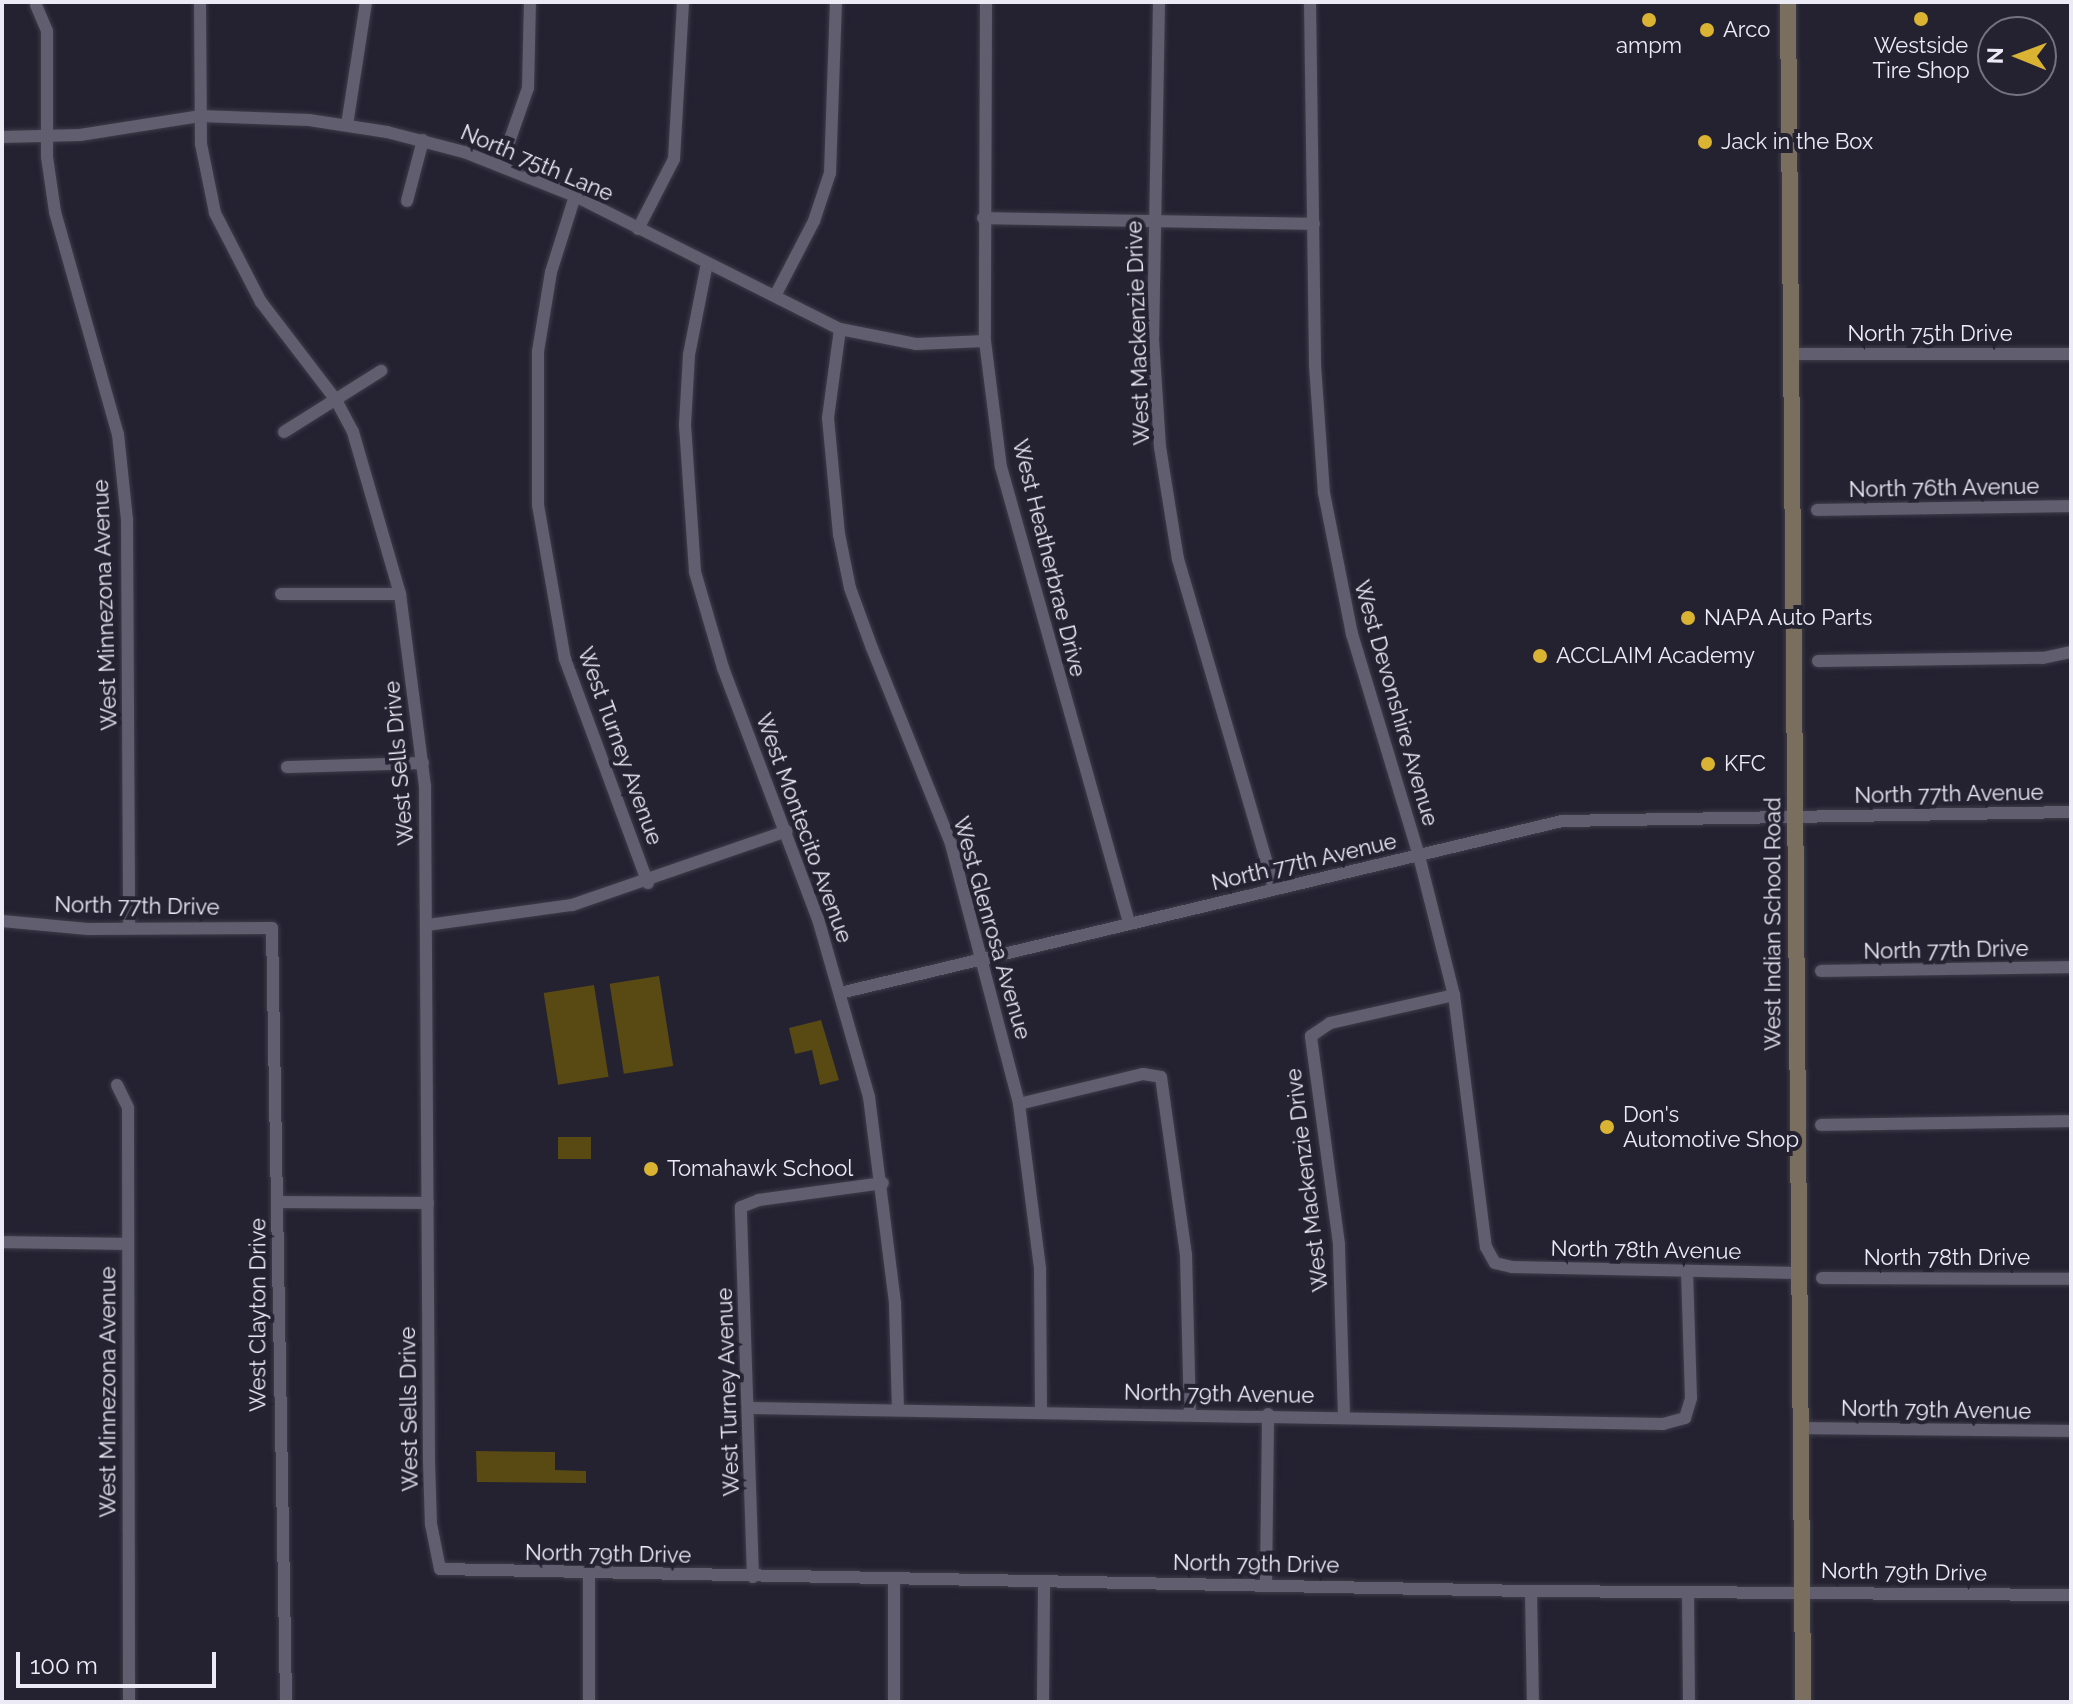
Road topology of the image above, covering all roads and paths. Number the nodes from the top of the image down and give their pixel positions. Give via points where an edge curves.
1 (200, 2) edge
2 (366, 2) edge
3 (530, 2) edge
4 (683, 2) edge
5 (836, 2) edge
6 (986, 2) edge
7 (1159, 2) edge
8 (1310, 2) edge
9 (1788, 2) edge
10 (36, 5) dead end
11 (200, 116) junction
12 (347, 125) junction
13 (2, 137) edge
14 (47, 138) junction
15 (423, 140) junction
16 (501, 165) junction
17 (575, 196) junction
18 (407, 201) dead end
19 (983, 218) junction
20 (1154, 221) junction
21 (1314, 224) junction
22 (638, 229) junction
23 (707, 263) junction
24 (775, 296) junction
25 (840, 329) junction
26 (985, 341) junction
27 (1789, 354) junction
28 (2071, 354) edge
29 (381, 371) dead end
30 (336, 400) junction
31 (284, 432) dead end
32 (2071, 506) edge
33 (1817, 510) dead end
34 (281, 594) dead end
35 (400, 594) junction
36 (2071, 652) edge
37 (1818, 661) dead end
38 (423, 763) junction
39 (287, 767) dead end
40 (2071, 812) edge
41 (1794, 816) junction
42 (787, 831) junction
43 (1419, 856) junction
44 (648, 883) junction
45 (1274, 887) junction
46 (2, 921) edge
47 (1129, 923) junction
48 (427, 925) junction
49 (129, 928) junction
50 (272, 928) joint
51 (983, 960) junction
52 (2071, 967) edge
53 (1821, 971) dead end
54 (840, 993) junction
55 (1454, 995) junction
56 (117, 1085) dead end
57 (1019, 1104) junction
58 (2071, 1121) edge
59 (1821, 1125) dead end
60 (883, 1183) junction
61 (277, 1202) junction
62 (428, 1203) junction
63 (2, 1242) edge
64 (127, 1244) junction
65 (1495, 1263) joint
66 (1687, 1272) junction
67 (1798, 1273) junction
68 (1822, 1278) dead end
69 (2071, 1279) edge
70 (751, 1408) junction
71 (898, 1409) junction
72 (1041, 1411) junction
73 (1190, 1414) junction
74 (1268, 1414) junction
75 (1344, 1416) junction
76 (1800, 1428) junction
77 (2071, 1431) edge
78 (440, 1569) joint
79 (589, 1574) junction
80 (753, 1577) junction
81 (894, 1579) junction
82 (1044, 1581) junction
83 (1266, 1583) junction
84 (1531, 1591) junction
85 (1802, 1591) junction
86 (1688, 1592) junction
87 (2071, 1595) edge
88 (129, 1702) edge
89 (286, 1702) edge
90 (589, 1702) edge
91 (894, 1702) edge
92 (1043, 1702) edge
93 (1533, 1702) edge
94 (1689, 1702) edge
95 (1803, 1702) edge

1 - 11 street, West Sells Drive
2 - 12 street
3 - 16 street via 528,88
4 - 22 street via 674,159
5 - 24 street via 830,173 814,221
6 - 19 street, West Heatherbrae Drive
7 - 20 street, West Mackenzie Drive
8 - 21 street, West Devonshire Avenue
9 - 27 main road, West Indian School Road
10 - 14 street, West Minnezona Avenue via 47,31
11 - 12 street, North 75th Lane
11 - 14 street, North 75th Lane
11 - 30 street, West Sells Drive via 205,171 232,253 261,302
12 - 15 street, North 75th Lane
13 - 14 street, North 75th Lane
14 - 49 street, West Minnezona Avenue via 55,212 118,434 127,519
15 - 16 street, North 75th Lane
15 - 18 street
16 - 17 street, North 75th Lane
17 - 22 street, North 75th Lane
17 - 44 street, West Turney Avenue via 551,272 538,351 538,505 565,659
19 - 20 street
19 - 26 street, West Heatherbrae Drive
20 - 21 street
20 - 45 street, West Mackenzie Drive via 1160,447 1178,559
21 - 43 street, West Devonshire Avenue via 1315,365 1324,493 1352,634
22 - 23 street, North 75th Lane
23 - 24 street, North 75th Lane
23 - 42 street, West Montecito Avenue via 689,355 685,425 695,572 723,668
24 - 25 street, North 75th Lane
25 - 26 street, North 75th Lane via 916,344
25 - 51 street, West Glenrosa Avenue via 828,418 831,484 850,588 951,844
26 - 47 street, West Heatherbrae Drive via 1001,467
27 - 28 street, North 75th Drive
27 - 41 main road, West Indian School Road
29 - 30 street
30 - 31 street
30 - 35 street, West Sells Drive via 363,456
32 - 33 street, North 76th Avenue
34 - 35 street
35 - 38 street, West Sells Drive
36 - 37 street via 2043,658
38 - 39 street
38 - 48 street, West Sells Drive
40 - 41 street, North 77th Avenue
41 - 43 street, North 77th Avenue via 1571,820
41 - 67 main road, West Indian School Road
42 - 44 street
42 - 54 street, West Montecito Avenue
43 - 45 street, North 77th Avenue
43 - 55 street, West Devonshire Avenue
44 - 48 street via 572,905
45 - 47 street, North 77th Avenue
46 - 49 street, North 77th Drive
47 - 51 street, North 77th Avenue
48 - 62 street, West Sells Drive
49 - 50 street, North 77th Drive
50 - 61 street, West Clayton Drive
51 - 54 street, North 77th Avenue
51 - 57 street, West Glenrosa Avenue
52 - 53 street, North 77th Drive
54 - 60 street, West Montecito Avenue via 869,1097
55 - 65 street, West Devonshire Avenue via 1486,1247
55 - 75 street, West Mackenzie Drive via 1330,1023 1311,1036 1339,1244
56 - 64 street, West Minnezona Avenue via 128,1108
57 - 72 street, West Glenrosa Avenue via 1040,1269
57 - 73 street via 1143,1074 1161,1077 1186,1254
58 - 59 street
60 - 70 street, West Turney Avenue via 741,1207
60 - 71 street, West Montecito Avenue
61 - 62 street
61 - 89 street, West Clayton Drive
62 - 78 street, West Sells Drive via 431,1524
63 - 64 street
64 - 88 street, West Minnezona Avenue
65 - 66 street, North 78th Avenue
66 - 67 street, North 78th Avenue
66 - 75 street, North 79th Avenue via 1691,1398 1685,1418 1663,1424
67 - 76 main road, West Indian School Road
68 - 69 street, North 78th Drive
70 - 71 street, North 79th Avenue
70 - 80 street, West Turney Avenue
71 - 72 street, North 79th Avenue
72 - 73 street, North 79th Avenue
73 - 74 street, North 79th Avenue
74 - 75 street, North 79th Avenue
74 - 83 street
76 - 77 street, North 79th Avenue
76 - 85 main road, West Indian School Road
78 - 79 street, North 79th Drive
79 - 80 street, North 79th Drive
79 - 90 street
80 - 81 street, North 79th Drive
81 - 82 street, North 79th Drive
81 - 91 street
82 - 83 street, North 79th Drive
82 - 92 street
83 - 84 street, North 79th Drive
84 - 86 street, North 79th Drive
84 - 93 street
85 - 86 street, North 79th Drive
85 - 87 street, North 79th Drive
85 - 95 main road, West Indian School Road
86 - 94 street

